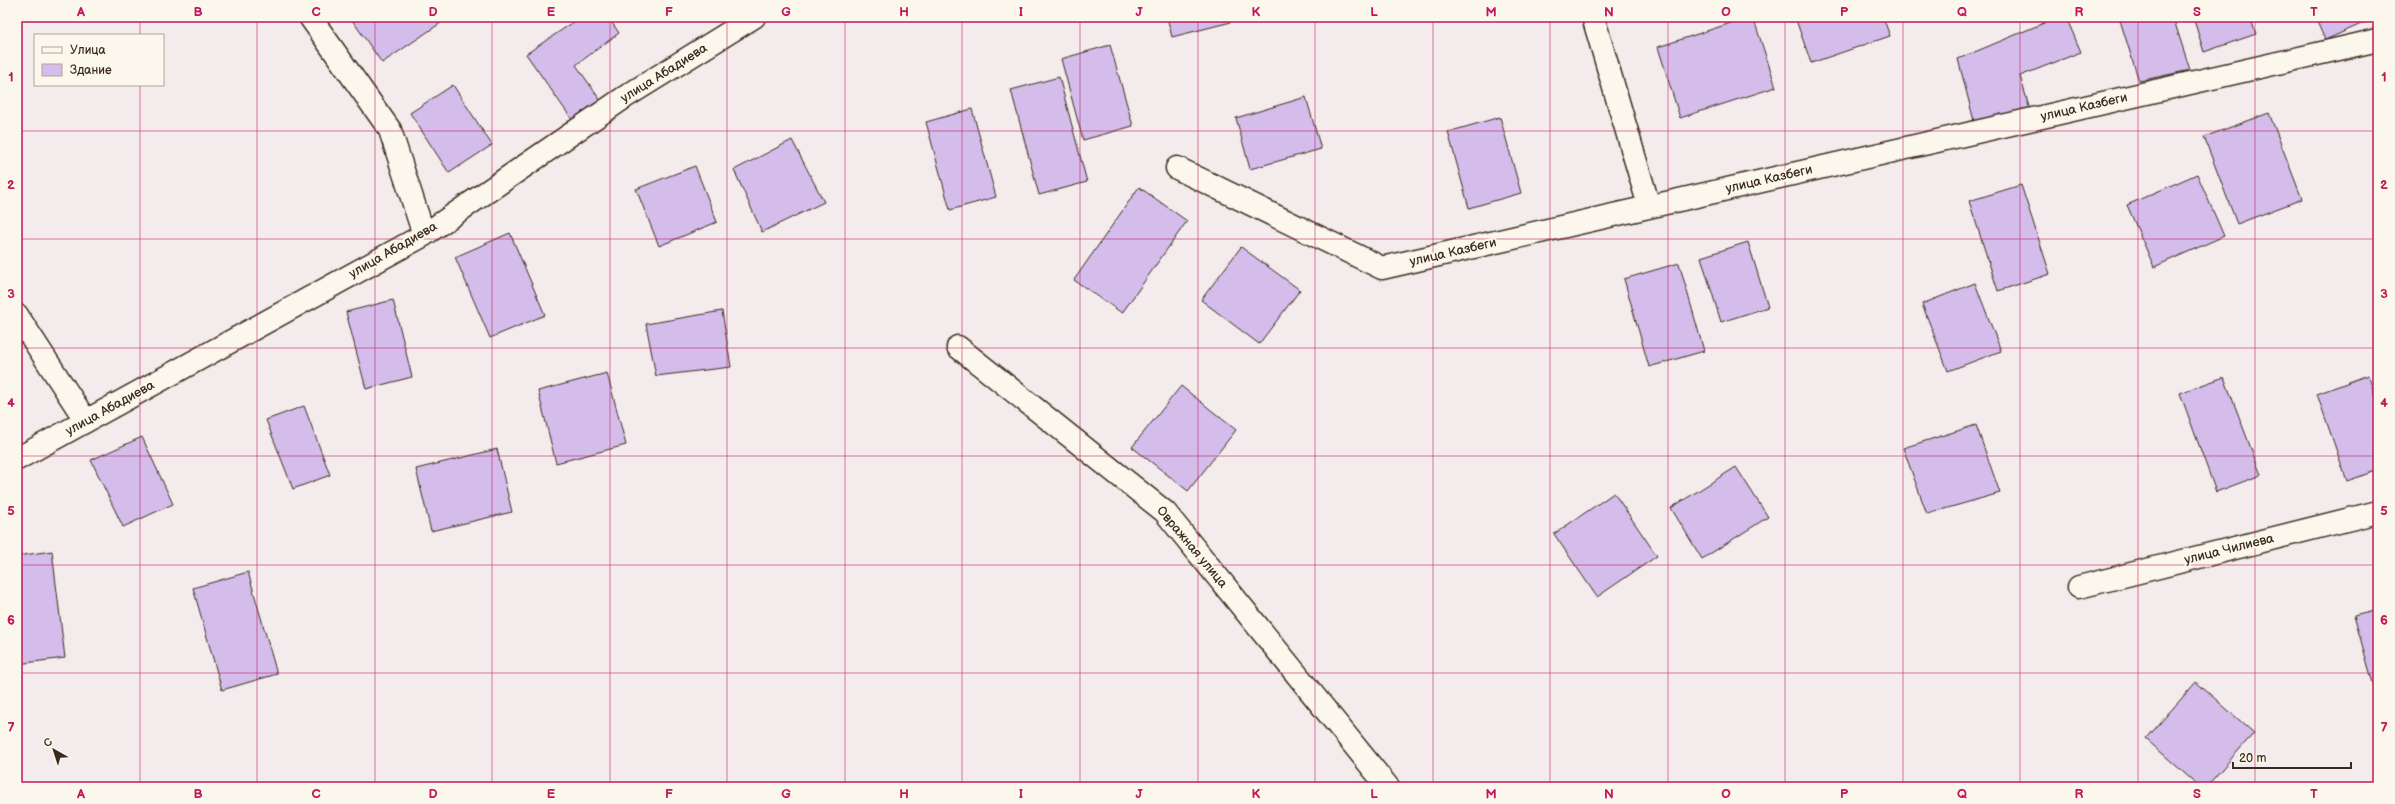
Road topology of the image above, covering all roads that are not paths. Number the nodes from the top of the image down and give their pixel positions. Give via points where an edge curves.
1 (310, 17) edge
2 (754, 17) edge
3 (1593, 17) edge
4 (2378, 40) edge
5 (1177, 168) dead end
6 (1649, 206) junction
7 (424, 235) junction
8 (17, 315) edge
9 (958, 347) dead end
10 (86, 421) junction
11 (17, 459) edge
12 (2378, 512) edge
13 (2079, 587) dead end
14 (1388, 787) edge

1 - 7 street via 390,130
2 - 7 street, улица Абадиева via 625,97
3 - 6 street
4 - 6 street, улица Казбеги
5 - 6 street, улица Казбеги via 1382,268
7 - 10 street, улица Абадиева
8 - 10 street
9 - 14 street, Овражная улица via 1165,512
10 - 11 street, улица Абадиева
12 - 13 street, улица Чилиева

